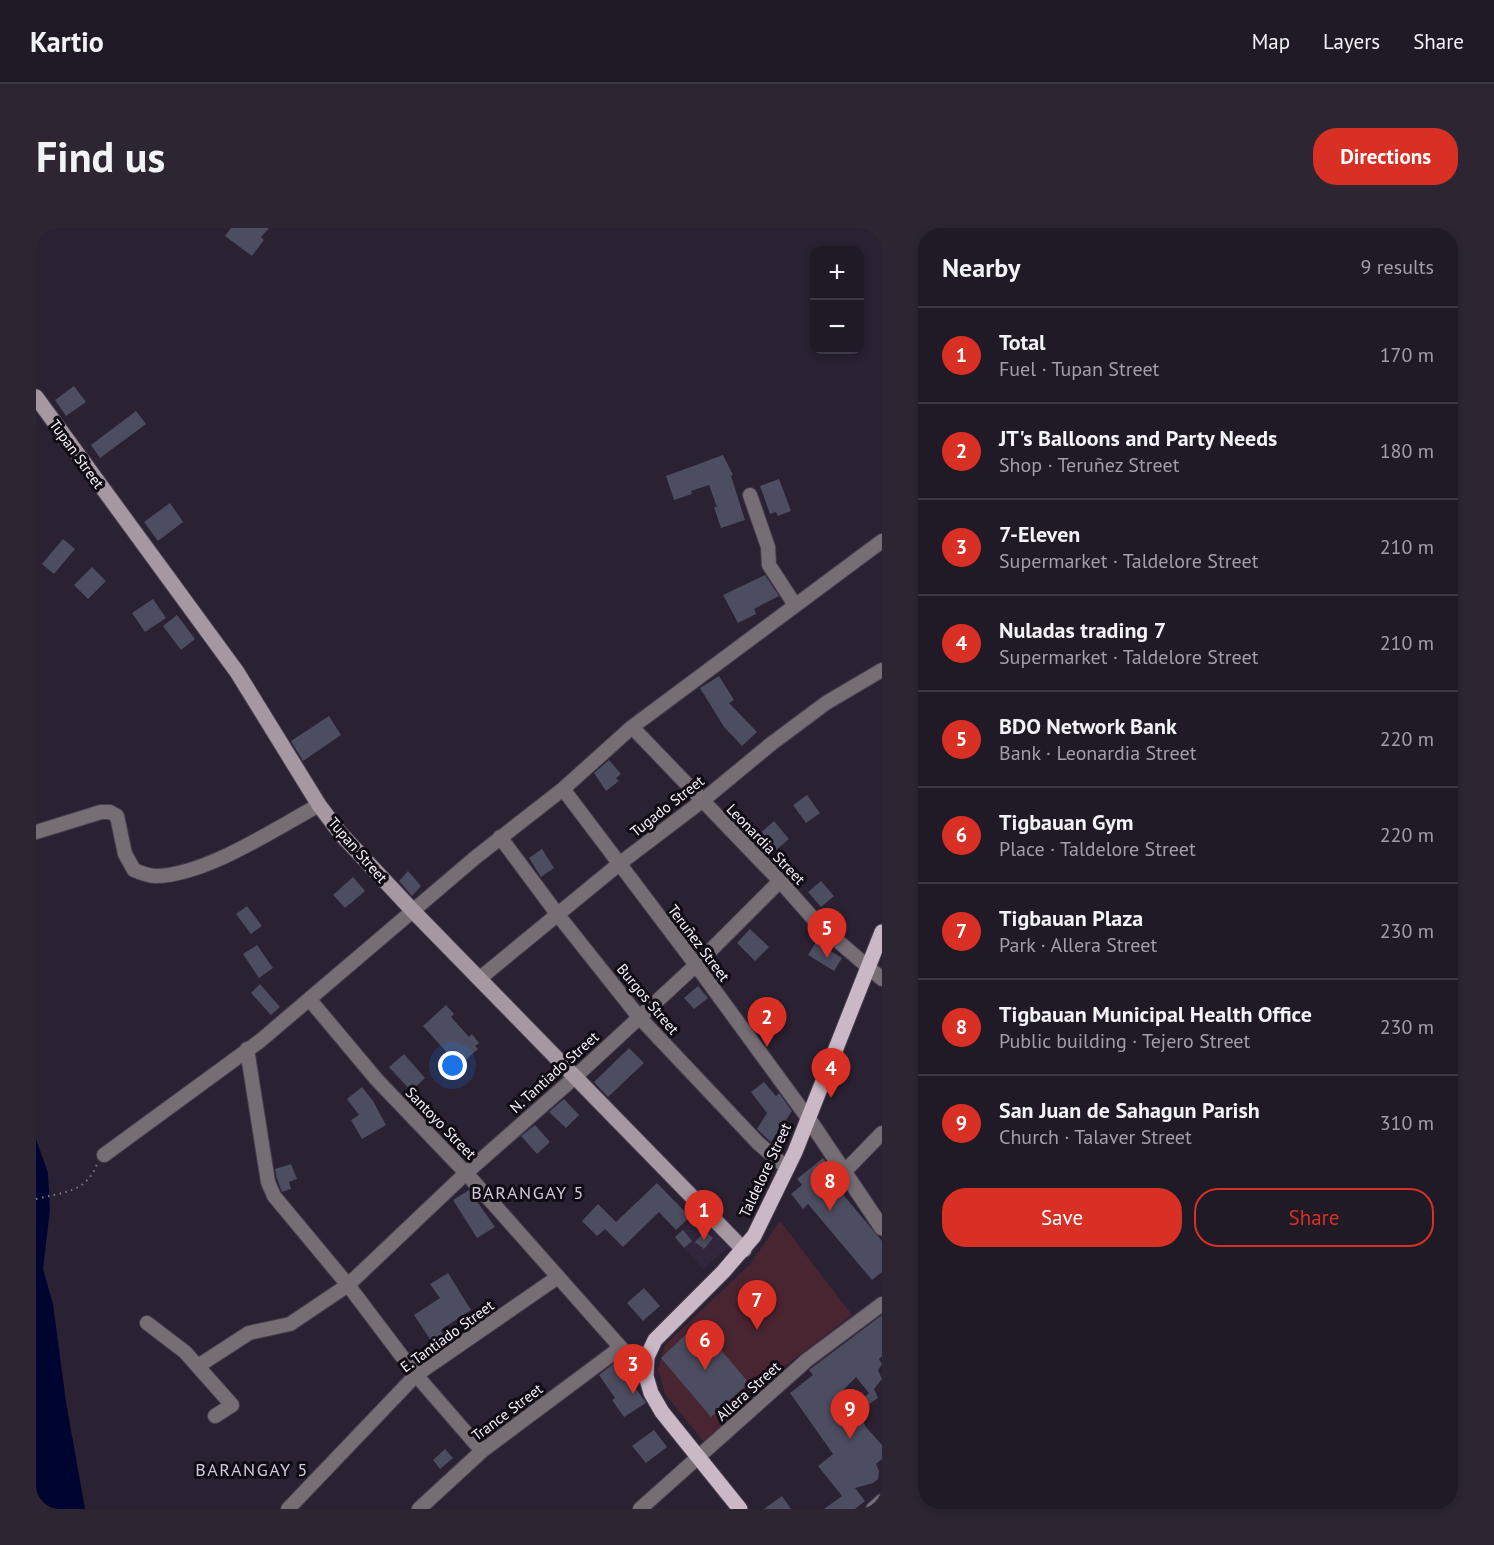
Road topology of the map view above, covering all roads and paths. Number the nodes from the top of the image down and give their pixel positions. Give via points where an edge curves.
1 (36, 398) edge
2 (750, 495) dead end
3 (882, 541) edge
4 (795, 605) junction
5 (882, 670) edge
6 (632, 726) junction
7 (562, 789) junction
8 (702, 801) junction
9 (319, 805) junction
10 (36, 832) edge
11 (500, 837) junction
12 (619, 864) junction
13 (780, 881) junction
14 (414, 912) junction
15 (558, 915) junction
16 (882, 932) edge
17 (696, 965) junction
18 (868, 966) junction
19 (479, 979) junction
20 (882, 979) edge
21 (309, 1000) junction
22 (639, 1017) junction
23 (247, 1049) junction
24 (575, 1077) junction
25 (808, 1118) junction
26 (882, 1134) edge
27 (104, 1155) joint
28 (788, 1168) junction
29 (844, 1172) junction
30 (466, 1173) junction
31 (36, 1199) edge
32 (882, 1228) edge
33 (744, 1250) junction
34 (558, 1277) junction
35 (348, 1285) junction
36 (882, 1304) edge
37 (147, 1323) dead end
38 (620, 1347) junction
39 (198, 1366) junction
40 (416, 1375) junction
41 (646, 1376) junction
42 (215, 1416) dead end
43 (482, 1451) junction
44 (699, 1457) junction
45 (882, 1502) edge
46 (288, 1509) edge
47 (419, 1509) edge
48 (640, 1509) edge
49 (740, 1509) edge
50 (873, 1509) edge

1 - 9 main road, Tupan Street via 237,672
2 - 4 street via 768,547 770,565
3 - 4 street
4 - 6 street
5 - 8 street, Tugado Street via 826,703
6 - 7 street
6 - 8 street, Leonardia Street
7 - 11 street
7 - 12 street, Teruñez Street
8 - 12 street, Tugado Street
8 - 13 street, Leonardia Street
9 - 10 street via 212,862 156,876 134,870 124,854 117,816 111,812
9 - 14 main road, Tupan Street
11 - 14 street
11 - 15 street, Burgos Street
12 - 15 street, Tugado Street
12 - 17 street, Teruñez Street
13 - 17 street, N. Tantiado Street
13 - 18 street, Leonardia Street via 818,924
14 - 19 main road, Tupan Street
14 - 21 street
15 - 19 street, Tugado Street
15 - 22 street, Burgos Street
16 - 18 main road, Taldelore Street
17 - 22 street, N. Tantiado Street
17 - 25 street, Teruñez Street
18 - 20 street, Leonardia Street
18 - 25 main road, Taldelore Street
19 - 24 main road, Tupan Street
21 - 23 street
21 - 30 street, Santoyo Street via 377,1080
22 - 24 street, N. Tantiado Street
22 - 28 street, Burgos Street via 758,1143
23 - 27 street
23 - 35 street via 268,1182 274,1196
24 - 30 street, N. Tantiado Street
24 - 33 main road, Tupan Street
25 - 28 main road, Taldelore Street
25 - 29 street
26 - 29 street
27 - 31 path via 86,1184
28 - 33 main road, Taldelore Street
29 - 32 street
30 - 34 street, Santoyo Street
30 - 35 street, N. Tantiado Street
33 - 41 main road, Taldelore Street via 655,1340 647,1357
34 - 38 street, Santoyo Street
34 - 40 street, E. Tantiado Street
35 - 39 street, N. Tantiado Street via 290,1324 249,1333
35 - 40 street
36 - 44 street, Allera Street via 807,1360
37 - 39 street
38 - 41 street, Santoyo Street
38 - 43 street, Trance Street
39 - 42 street via 232,1405
40 - 43 street
40 - 46 street, E. Tantiado Street
41 - 44 main road via 662,1413
43 - 47 street, Trance Street
44 - 48 street, Allera Street
44 - 49 main road
45 - 50 street

